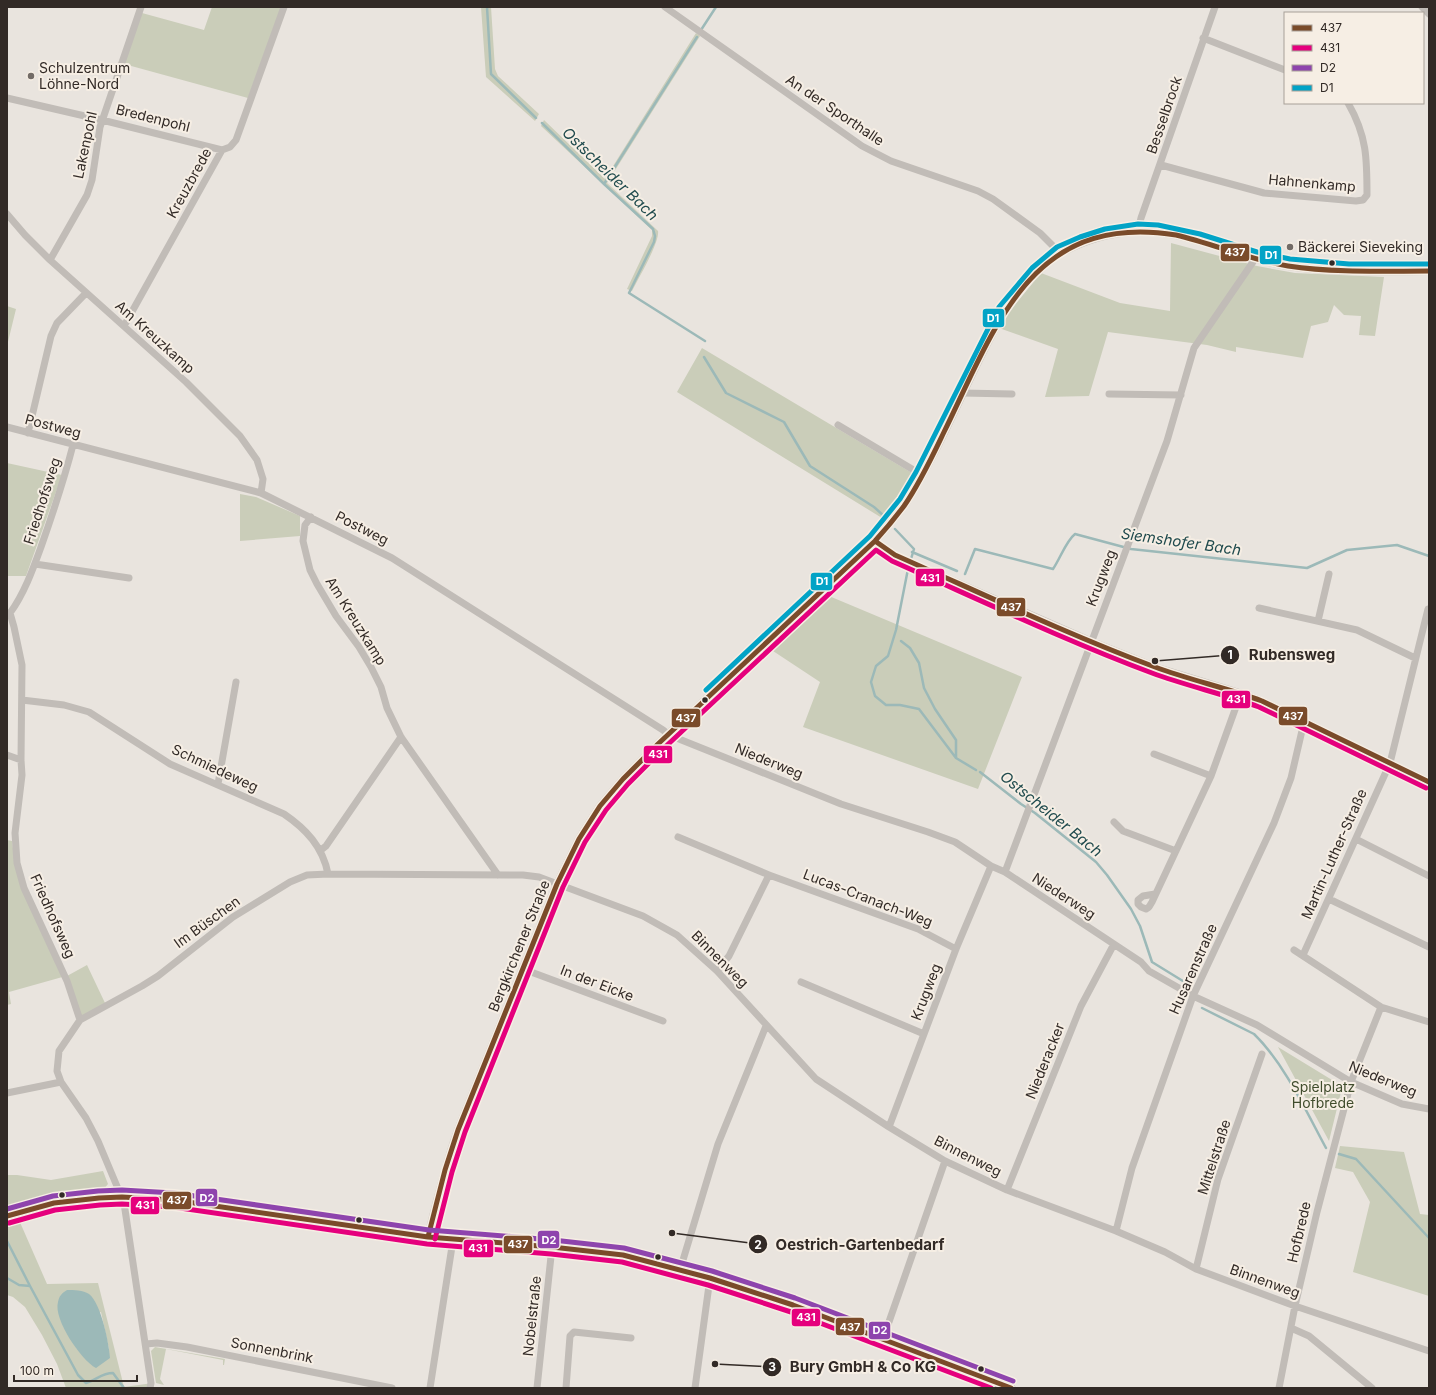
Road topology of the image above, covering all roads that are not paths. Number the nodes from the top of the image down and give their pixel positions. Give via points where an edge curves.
1 (141, 7) edge
2 (284, 7) edge
3 (665, 7) edge
4 (1215, 7) edge
5 (1422, 7) edge
6 (1429, 14) edge
7 (1204, 38) junction
8 (1284, 70) edge
9 (7, 98) edge
10 (1348, 104) edge
11 (102, 120) junction
12 (222, 150) junction
13 (1161, 165) junction
14 (7, 214) edge
15 (1138, 231) junction
16 (1060, 253) junction
17 (1255, 258) junction
18 (50, 260) junction
19 (1429, 272) edge
20 (86, 293) junction
21 (124, 326) junction
22 (962, 393) junction
23 (1012, 394) dead end
24 (1109, 394) dead end
25 (1181, 395) junction
26 (838, 425) dead end
27 (7, 428) edge
28 (28, 432) junction
29 (73, 445) junction
30 (922, 475) junction
31 (261, 493) junction
32 (311, 517) junction
33 (876, 541) junction
34 (35, 564) junction
35 (1330, 574) dead end
36 (129, 578) dead end
37 (1259, 608) dead end
38 (1428, 609) dead end
39 (8, 612) edge
40 (1318, 621) junction
41 (1091, 641) junction
42 (1415, 658) junction
43 (236, 682) dead end
44 (1241, 693) junction
45 (22, 700) junction
46 (1304, 722) junction
47 (669, 735) junction
48 (401, 737) junction
49 (1154, 754) dead end
50 (7, 755) edge
51 (21, 760) junction
52 (1390, 763) junction
53 (1211, 776) junction
54 (1429, 782) edge
55 (218, 784) junction
56 (1114, 822) dead end
57 (678, 837) dead end
58 (1356, 839) junction
59 (321, 850) junction
60 (1176, 851) junction
61 (991, 866) junction
62 (1004, 872) junction
63 (328, 874) junction
64 (498, 875) junction
65 (769, 875) junction
66 (1429, 876) edge
67 (557, 884) junction
68 (1155, 894) dead end
69 (1329, 899) junction
70 (1114, 944) junction
71 (1429, 947) edge
72 (956, 949) junction
73 (1294, 950) dead end
74 (1303, 956) junction
75 (523, 969) junction
76 (716, 971) junction
77 (801, 982) dead end
78 (1193, 996) junction
79 (1381, 1007) junction
80 (80, 1020) junction
81 (663, 1022) dead end
82 (1429, 1022) edge
83 (766, 1026) junction
84 (924, 1034) junction
85 (1262, 1054) dead end
86 (61, 1082) junction
87 (1350, 1082) junction
88 (7, 1093) edge
89 (1429, 1109) edge
90 (889, 1127) junction
91 (945, 1161) junction
92 (1007, 1190) junction
93 (122, 1197) junction
94 (7, 1216) edge
95 (1116, 1231) junction
96 (428, 1237) junction
97 (453, 1240) junction
98 (552, 1247) junction
99 (1196, 1269) junction
100 (680, 1270) junction
101 (710, 1278) junction
102 (1296, 1306) junction
103 (1291, 1328) junction
104 (631, 1338) dead end
105 (883, 1339) junction
106 (146, 1344) junction
107 (1429, 1351) edge
108 (150, 1388) edge
109 (392, 1388) edge
110 (430, 1388) edge
111 (537, 1388) edge
112 (566, 1388) edge
113 (695, 1388) edge
114 (1011, 1388) edge
115 (1279, 1388) edge
116 (1372, 1388) edge

1 - 11 street, Lakenpohl
2 - 12 street, Kreuzbrede via 236,140 230,147
3 - 16 street, An der Sporthalle via 862,146 891,161 978,191 993,199 1040,233
4 - 7 street, Besselbrock
5 - 6 street
7 - 8 street
7 - 13 street, Besselbrock
9 - 11 street, Bredenpohl
10 - 13 street, Hahnenkamp via 1363,136 1367,157 1367,195 1363,200 1264,193
11 - 12 street, Bredenpohl
11 - 18 street, Lakenpohl via 87,195
12 - 21 street, Kreuzbrede
13 - 15 street, Besselbrock
14 - 18 street, Am Kreuzkamp
15 - 16 street, Bergkirchener Straße via 1107,236
15 - 17 street, Bergkirchener Straße via 1177,235
16 - 22 street, Bergkirchener Straße via 1037,273 1004,311
17 - 19 street, Bergkirchener Straße via 1289,266 1320,269
17 - 25 street, Krugweg via 1194,348
18 - 20 street, Am Kreuzkamp
20 - 21 street, Am Kreuzkamp
20 - 28 street via 57,323 51,336
21 - 31 street, Am Kreuzkamp via 186,382 240,436 257,460 263,478
22 - 23 street
22 - 30 street, Bergkirchener Straße
24 - 25 street
25 - 41 street, Krugweg via 1167,442
26 - 30 street
27 - 28 street, Postweg
28 - 29 street, Postweg
29 - 31 street, Postweg
29 - 34 street, Friedhofsweg via 64,480
30 - 33 street, Bergkirchener Straße via 906,503
31 - 32 street, Postweg
32 - 47 street, Postweg via 392,558
32 - 48 street, Am Kreuzkamp via 304,525 303,540 310,570 381,687 387,708
33 - 41 street via 895,555
33 - 47 street, Bergkirchener Straße
34 - 36 street, Friedhofsweg
34 - 39 street, Friedhofsweg via 16,605
35 - 40 street
37 - 40 street
38 - 42 street, Martin-Luther-Straße
39 - 45 street, Friedhofsweg via 14,626 22,665
40 - 42 street via 1357,630
41 - 44 street via 1156,667
41 - 62 street, Krugweg
42 - 52 street, Martin-Luther-Straße
43 - 55 street
44 - 46 street
44 - 53 street
45 - 51 street, Friedhofsweg
45 - 55 street, Schmiedeweg via 64,705 89,712 170,764
46 - 52 street
46 - 78 street, Husarenstraße via 1291,778 1274,823
47 - 61 street, Niederweg via 841,804 954,842
47 - 67 street, Bergkirchener Straße via 623,779 600,806 579,839
48 - 59 street
48 - 64 street, Am Kreuzkamp
49 - 53 street
50 - 51 street
51 - 80 street, Friedhofsweg via 22,775 15,833 17,863 24,888 67,981
52 - 54 street
52 - 58 street, Martin-Luther-Straße
53 - 60 street
55 - 59 street, Schmiedeweg via 284,814 300,825
56 - 60 street via 1123,831
57 - 65 street, Lucas-Cranach-Weg
58 - 66 street
58 - 69 street, Martin-Luther-Straße
59 - 63 street, Schmiedeweg
60 - 68 street
61 - 62 street, Niederweg
61 - 72 street, Krugweg
62 - 70 street, Niederweg
63 - 64 street, Im Büschen
63 - 80 street, Im Büschen via 307,875 290,882 233,917 158,976
64 - 67 street, Im Büschen via 523,874
65 - 72 street, Lucas-Cranach-Weg via 918,929
65 - 76 street via 729,956
67 - 75 street, Bergkirchener Straße
67 - 76 street, Binnenweg via 658,924 677,935
69 - 71 street
69 - 74 street, Martin-Luther-Straße
70 - 78 street, Niederweg via 1141,962 1149,971
70 - 92 street, Niederacker via 1081,1006
72 - 84 street, Krugweg
73 - 74 street
74 - 79 street
75 - 81 street, In der Eicke
75 - 96 street, Bergkirchener Straße via 447,1160
76 - 83 street, Binnenweg
77 - 84 street
78 - 87 street, Niederweg via 1257,1024
78 - 95 street, Husarenstraße via 1132,1168
79 - 82 street
79 - 87 street, Hofbrede
80 - 86 street, Im Büschen via 60,1051 57,1071
83 - 90 street, Binnenweg via 816,1079
83 - 100 street via 718,1144
84 - 90 street, Krugweg
85 - 99 street, Mittelstraße via 1218,1179
86 - 88 street
86 - 93 street, Im Büschen via 86,1118
87 - 89 street, Niederweg via 1402,1104
87 - 102 street, Hofbrede
90 - 91 street, Binnenweg
91 - 92 street, Binnenweg
91 - 105 street
92 - 95 street, Binnenweg
93 - 94 main road via 54,1203
93 - 96 main road via 174,1200
93 - 106 street, Im Büschen
95 - 99 street, Binnenweg via 1165,1252
96 - 97 main road
97 - 98 main road
97 - 110 street
98 - 100 main road via 624,1254
98 - 111 street, Nobelstraße
99 - 102 street, Binnenweg
100 - 101 main road
101 - 105 main road via 793,1304
101 - 113 street
102 - 103 street, Hofbrede
102 - 107 street, Binnenweg
103 - 115 street, Hofbrede
103 - 116 street via 1309,1336
104 - 112 street via 574,1332 570,1336
105 - 114 main road
106 - 108 street, Im Büschen
106 - 109 street, Sonnenbrink via 187,1347

